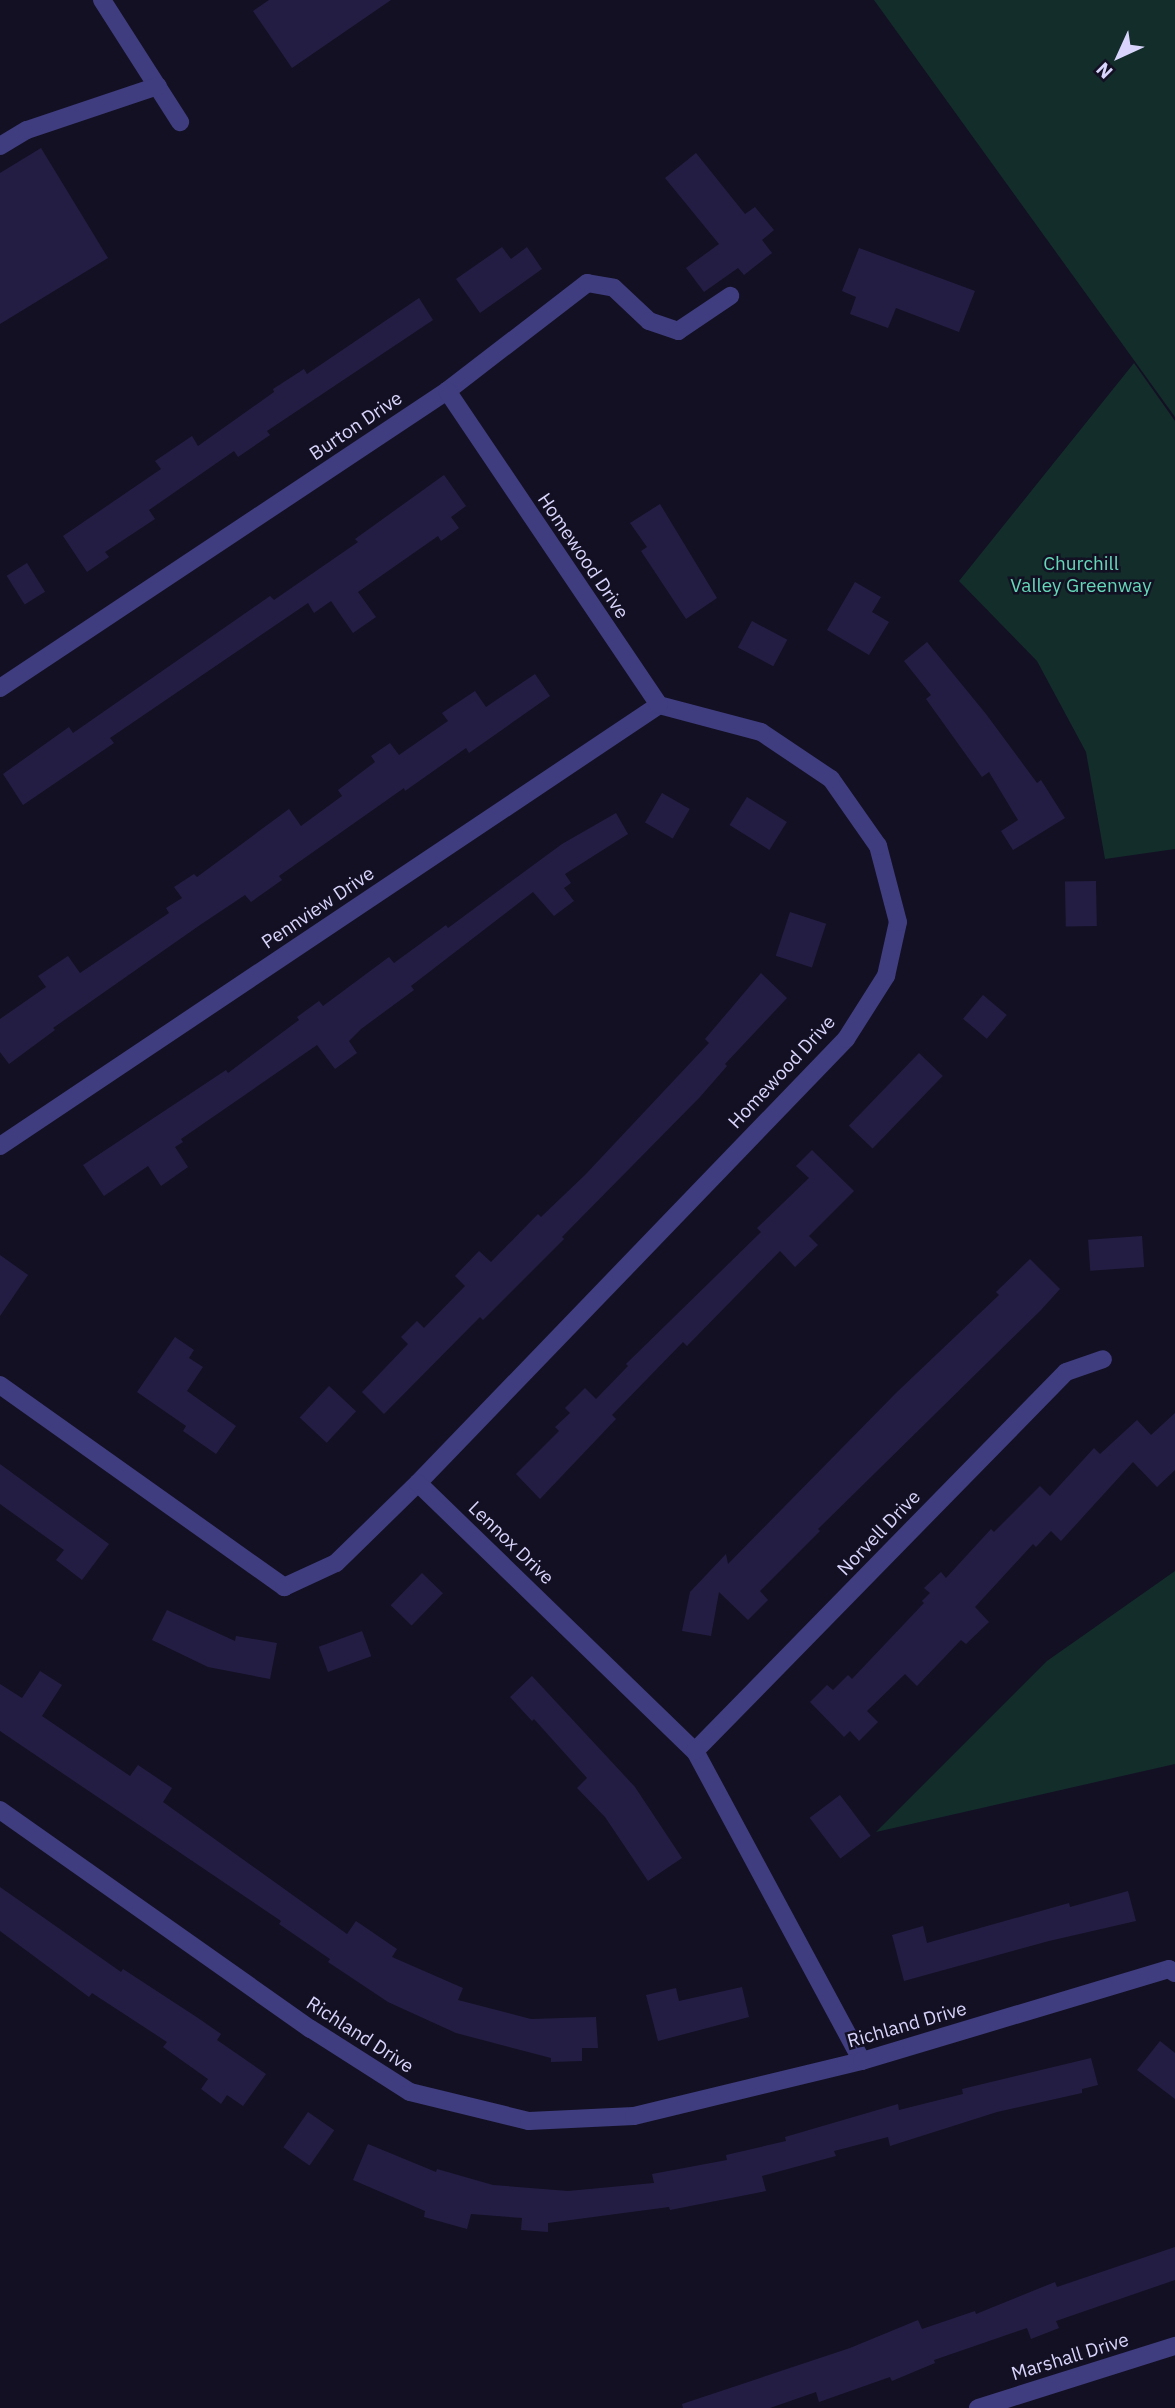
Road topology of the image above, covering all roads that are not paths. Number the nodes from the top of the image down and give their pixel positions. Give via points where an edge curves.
1 (102, 0) edge
2 (158, 86) junction
3 (180, 122) dead end
4 (0, 146) edge
5 (730, 296) dead end
6 (447, 391) junction
7 (0, 688) edge
8 (659, 705) junction
9 (0, 1146) edge
10 (1103, 1359) dead end
11 (0, 1385) edge
12 (418, 1483) junction
13 (695, 1751) junction
14 (0, 1811) edge
15 (1175, 1973) edge
16 (862, 2061) junction
17 (1175, 2346) edge
18 (978, 2408) edge

1 - 2 street
2 - 3 street
2 - 4 street via 27,130
5 - 6 street, Burton Drive via 678,331 649,321 614,288 587,283
6 - 7 street, Burton Drive
6 - 8 street, Homewood Drive
8 - 9 street, Pennview Drive
8 - 12 street, Homewood Drive via 761,732 831,779 878,846 898,922 886,976 846,1039
10 - 13 street, Norvell Drive via 1066,1372
11 - 12 street via 284,1587 336,1563
12 - 13 street, Lennox Drive
13 - 16 street, Lennox Drive
14 - 16 street, Richland Drive via 311,2029 410,2092 529,2121 634,2116
15 - 16 street, Richland Drive via 1169,1969
17 - 18 street, Marshall Drive

